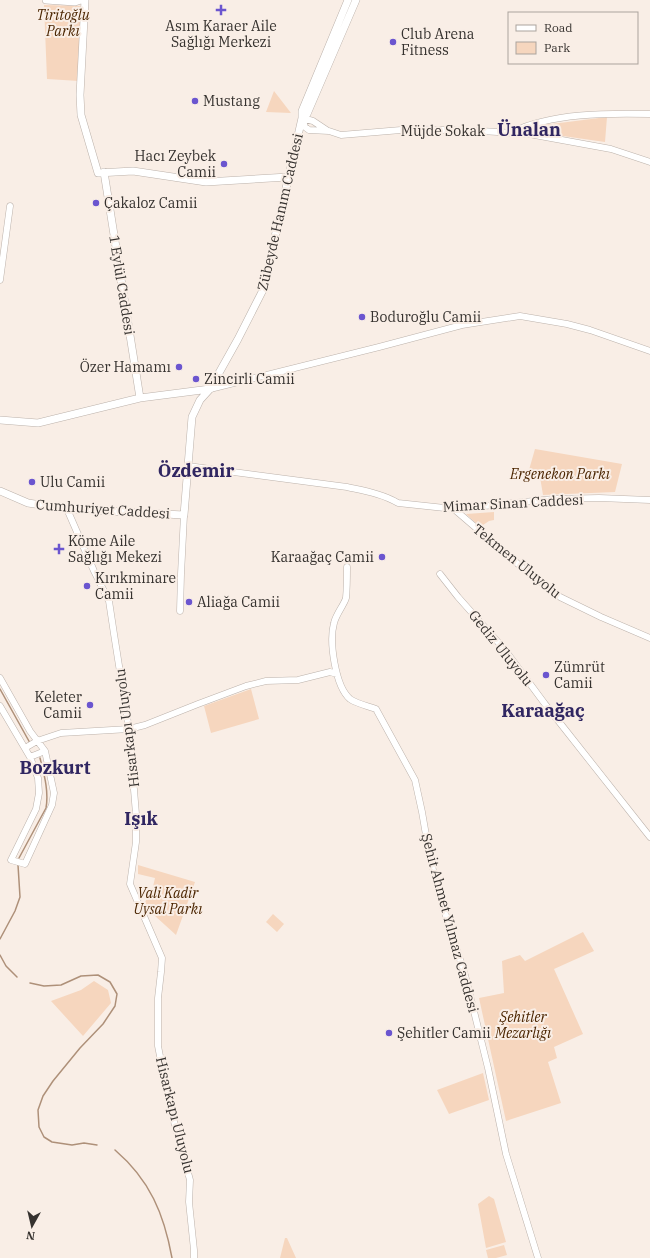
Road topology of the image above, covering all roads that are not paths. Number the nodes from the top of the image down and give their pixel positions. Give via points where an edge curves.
1 (46, 0) edge
2 (81, 0) edge
3 (85, 0) edge
4 (348, 0) edge
5 (356, 0) edge
6 (650, 114) edge
7 (302, 118) junction
8 (329, 132) junction
9 (512, 132) junction
10 (650, 162) edge
11 (101, 173) junction
12 (288, 177) junction
13 (10, 206) dead end
14 (0, 280) edge
15 (650, 351) edge
16 (210, 389) junction
17 (140, 398) junction
18 (0, 420) edge
19 (188, 466) junction
20 (0, 491) edge
21 (650, 500) edge
22 (67, 509) junction
23 (454, 509) junction
24 (184, 515) junction
25 (347, 567) dead end
26 (440, 574) dead end
27 (180, 611) dead end
28 (650, 638) edge
29 (337, 674) junction
30 (0, 678) edge
31 (0, 706) edge
32 (129, 729) junction
33 (37, 741) junction
34 (25, 748) junction
35 (45, 751) junction
36 (30, 757) junction
37 (650, 837) edge
38 (194, 1258) edge
39 (538, 1258) edge

1 - 2 main road
3 - 11 main road, 1 Eylül Caddesi via 81,115
4 - 7 main road, Zübeyde Hanım Caddesi via 302,111
5 - 7 main road, Zübeyde Hanım Caddesi via 307,114
6 - 9 street, Müjde Sokak via 568,117 525,126
7 - 8 street
7 - 8 street, Müjde Sokak via 309,130
7 - 12 main road, Zübeyde Hanım Caddesi
8 - 9 street, Müjde Sokak via 341,135 413,129
9 - 10 street via 611,149
11 - 12 main road via 133,172 206,182
11 - 17 main road, 1 Eylül Caddesi
12 - 16 main road, Zübeyde Hanım Caddesi via 265,286
13 - 14 street
15 - 16 street via 568,324 520,316 462,325
16 - 17 main road
16 - 19 main road, Zübeyde Hanım Caddesi via 200,400 192,417
17 - 18 main road via 38,423
19 - 23 street, Mimar Sinan Caddesi via 347,487 398,503
19 - 24 main road, Zübeyde Hanım Caddesi
20 - 22 main road, Cumhuriyet Caddesi via 28,503
21 - 23 street, Mimar Sinan Caddesi via 554,499
22 - 24 main road, Cumhuriyet Caddesi
22 - 32 street, Hisarkapı Uluyolu via 109,601
23 - 28 street, Tekmen Uluyolu via 560,597
24 - 27 street
25 - 29 street, Şehit Ahmet Yılmaz Caddesi via 346,600 338,610 332,630
26 - 37 street, Gediz Uluyolu via 505,650
29 - 32 street via 330,672 298,680 266,681
29 - 39 street, Şehit Ahmet Yılmaz Caddesi via 352,700 376,709 416,780 439,894 465,974 506,1154
30 - 33 street
31 - 34 street
32 - 33 street via 62,734
32 - 38 street, Hisarkapı Uluyolu via 136,814 136,842 130,884 162,958 158,998 158,1046 170,1107 190,1180 189,1202
33 - 34 street
33 - 35 street
34 - 36 street
35 - 36 street
35 - 36 street via 54,793 52,805 25,864 11,860 36,809 39,793 38,778

